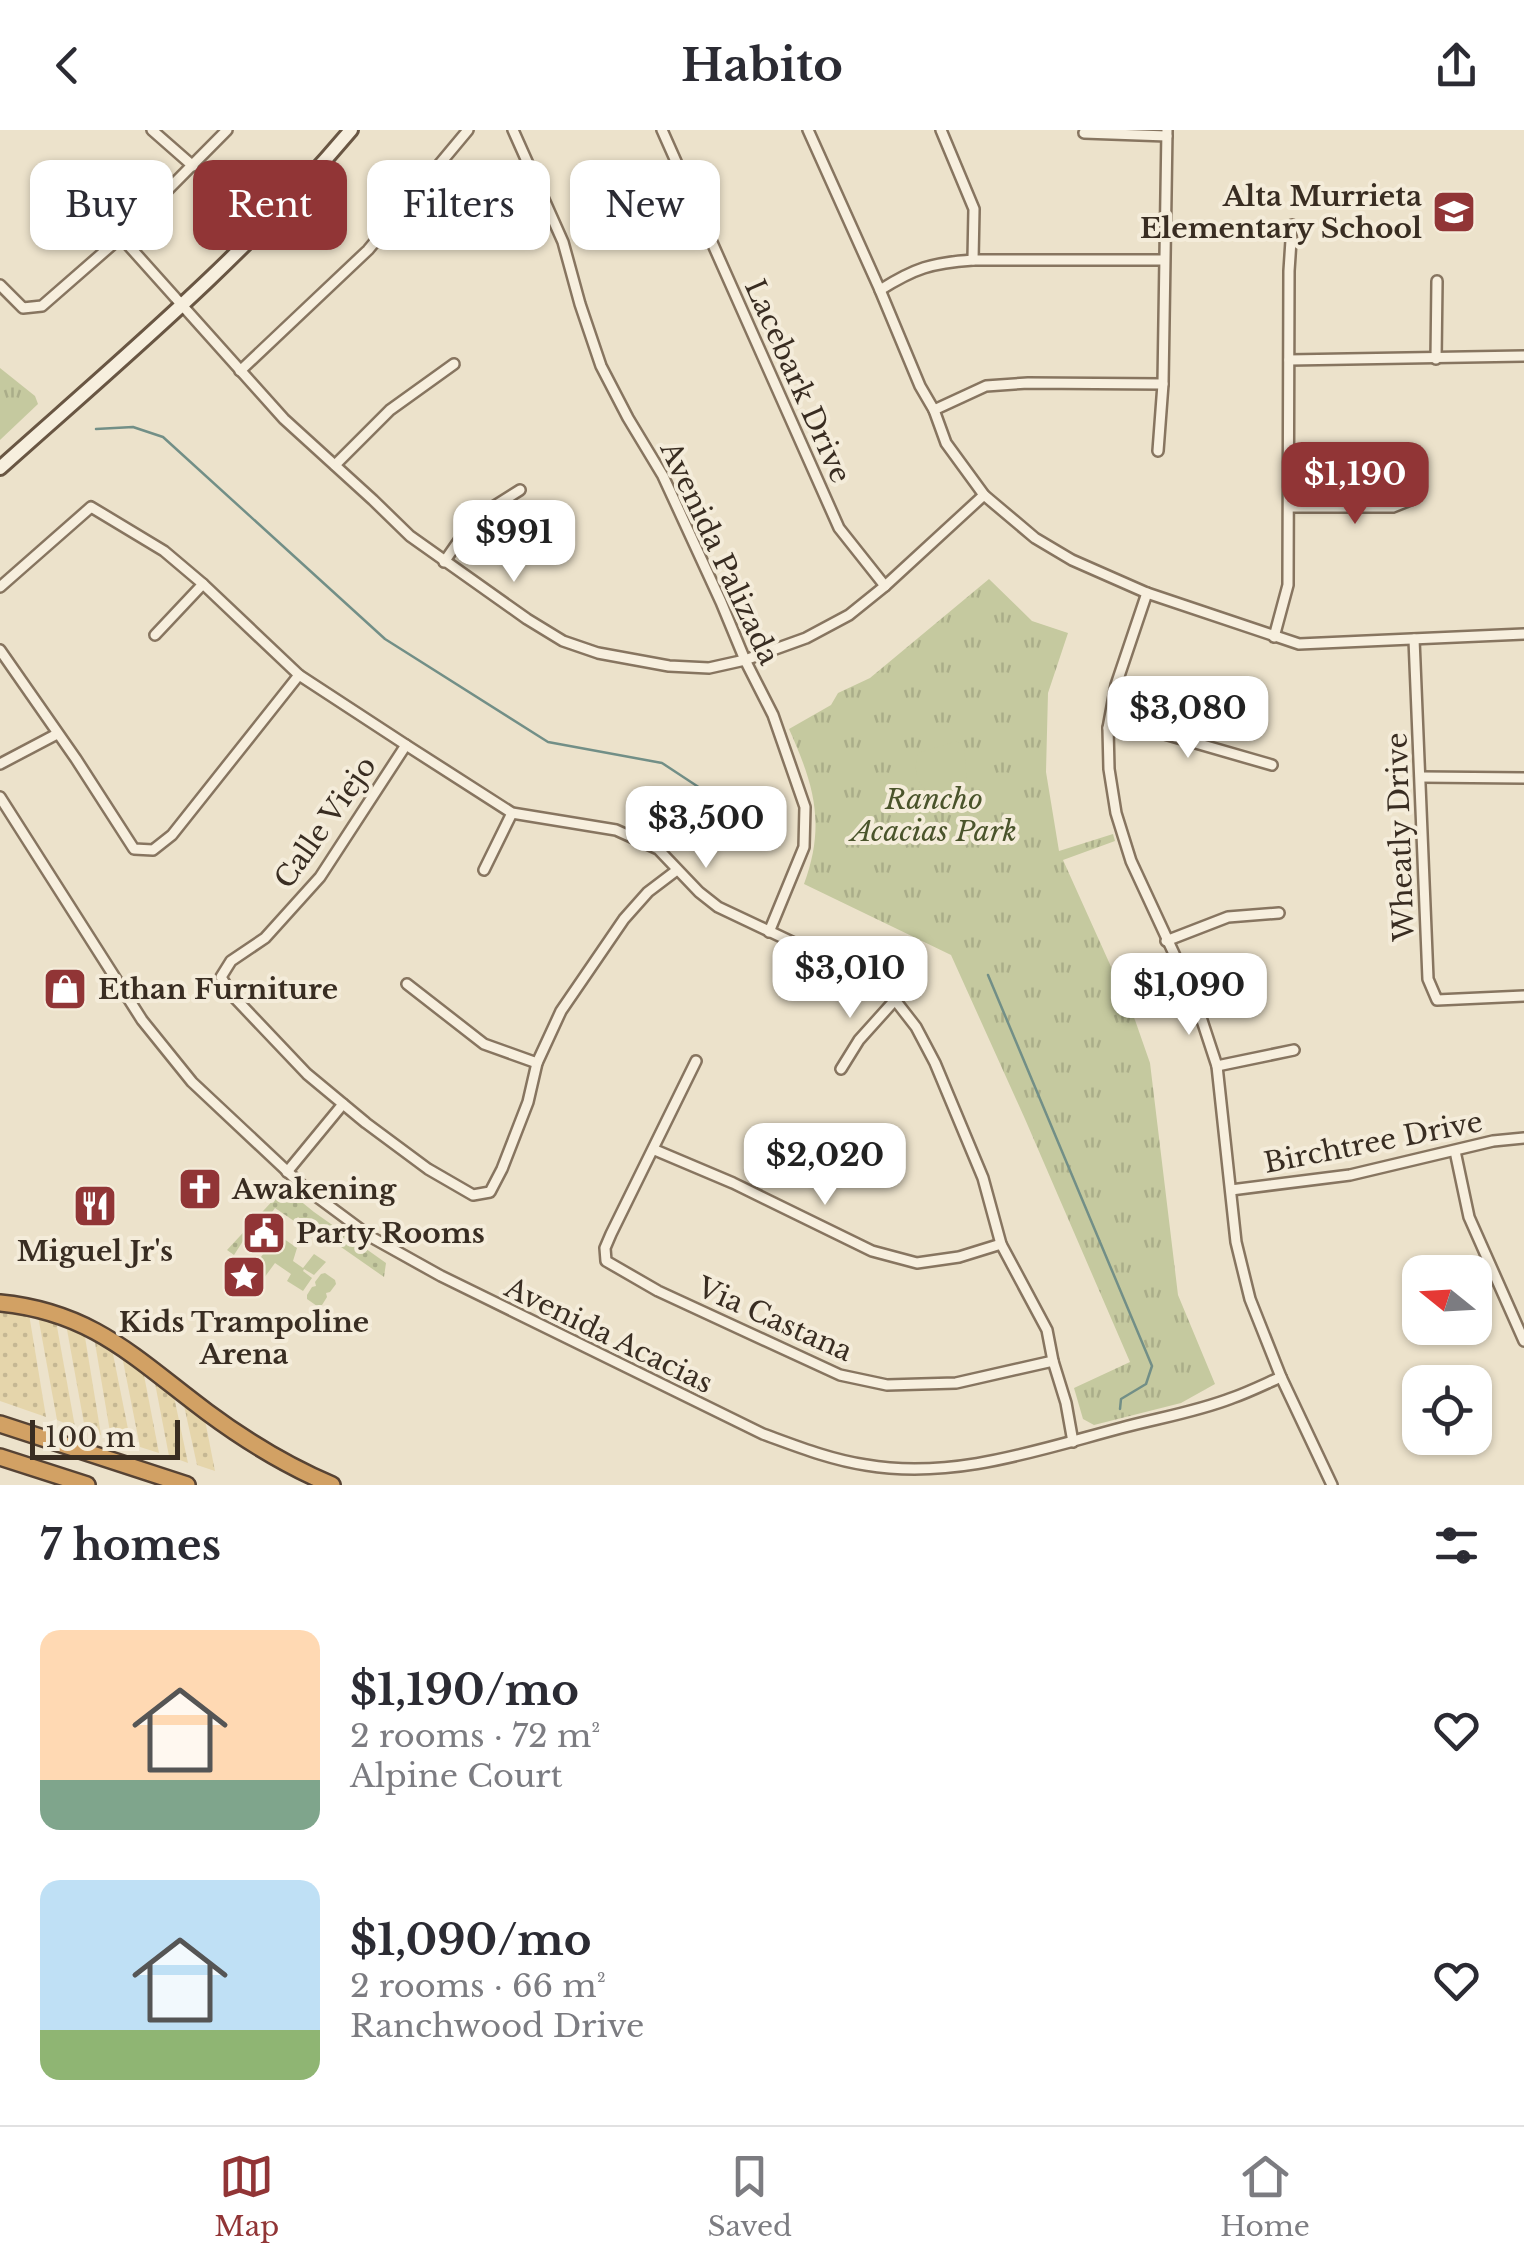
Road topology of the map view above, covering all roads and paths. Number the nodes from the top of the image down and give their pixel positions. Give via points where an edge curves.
1 (152, 130) edge
2 (227, 130) edge
3 (350, 130) edge
4 (468, 130) edge
5 (513, 130) edge
6 (662, 130) edge
7 (808, 130) edge
8 (941, 130) edge
9 (1084, 133) dead end
10 (1167, 133) edge
11 (192, 166) junction
12 (173, 185) edge
13 (1292, 225) dead end
14 (106, 250) edge
15 (132, 250) edge
16 (973, 260) junction
17 (1164, 260) junction
18 (1437, 281) dead end
19 (0, 285) edge
20 (880, 290) junction
21 (181, 306) junction
22 (1524, 356) edge
23 (1436, 358) junction
24 (1289, 360) junction
25 (454, 364) dead end
26 (240, 371) junction
27 (1163, 384) junction
28 (934, 410) junction
29 (1158, 452) dead end
30 (334, 465) junction
31 (0, 468) edge
32 (520, 490) dead end
33 (984, 495) junction
34 (1413, 499) dead end
35 (1289, 507) junction
36 (444, 562) junction
37 (203, 584) junction
38 (885, 586) junction
39 (0, 587) edge
40 (1147, 593) junction
41 (1524, 634) edge
42 (154, 635) dead end
43 (1274, 636) junction
44 (1414, 639) junction
45 (0, 650) edge
46 (745, 660) junction
47 (298, 675) junction
48 (1108, 728) junction
49 (57, 734) junction
50 (406, 745) junction
51 (0, 764) edge
52 (1272, 765) dead end
53 (1421, 776) junction
54 (1524, 778) edge
55 (0, 797) edge
56 (512, 813) junction
57 (484, 870) dead end
58 (677, 870) junction
59 (1280, 913) dead end
60 (769, 932) junction
61 (1166, 941) junction
62 (407, 984) dead end
63 (1524, 996) edge
64 (895, 1000) junction
65 (1294, 1050) dead end
66 (696, 1062) dead end
67 (537, 1064) junction
68 (1217, 1066) junction
69 (841, 1069) dead end
70 (343, 1104) junction
71 (1524, 1138) edge
72 (655, 1150) junction
73 (1455, 1151) junction
74 (287, 1172) junction
75 (1231, 1190) junction
76 (1001, 1244) junction
77 (0, 1303) edge
78 (1524, 1342) edge
79 (1053, 1361) junction
80 (1281, 1377) junction
81 (0, 1424) edge
82 (1073, 1442) junction
83 (0, 1457) edge
84 (86, 1485) edge
85 (187, 1485) edge
86 (332, 1485) edge
87 (1332, 1485) edge

1 - 11 street
2 - 11 street
3 - 21 main road via 261,230
4 - 26 street via 368,250
5 - 46 street, Avenida Palizada via 563,242 600,366 663,476
6 - 38 street, Lacebark Drive via 832,513
7 - 20 street
8 - 16 street via 974,209
9 - 10 street
10 - 17 street
11 - 12 street
13 - 24 street
14 - 19 street via 42,306 23,308
15 - 21 street
16 - 17 street
16 - 20 street via 909,272
17 - 27 street
18 - 23 street
20 - 28 street
21 - 26 street
21 - 31 main road
22 - 23 street
23 - 24 street
24 - 35 street
25 - 30 street via 390,410
26 - 30 street
27 - 28 street via 986,386
27 - 29 street
28 - 33 street via 946,443
30 - 36 street
32 - 36 street via 474,519
33 - 38 street
33 - 40 street via 1035,538
34 - 35 street via 1393,508
35 - 43 street via 1288,584
36 - 46 street via 564,642 669,666 709,668
37 - 39 street via 164,551 90,507
37 - 42 street
37 - 47 street
38 - 46 street via 806,638
40 - 43 street
40 - 48 street
41 - 44 street
43 - 44 street via 1299,644
44 - 53 street, Wheatly Drive
45 - 49 street
46 - 60 street, Avenida Palizada via 805,807 804,847
47 - 49 street via 172,835 153,850 134,850
47 - 50 street
48 - 52 street via 1154,731
48 - 61 street via 1116,813
49 - 51 street
50 - 56 street
50 - 70 street, Calle Viejo via 320,877 220,977
53 - 54 street
53 - 63 street, Wheatly Drive via 1428,979 1438,1000
55 - 74 street, Avenida Acacias via 142,1020 192,1082
56 - 57 street
56 - 58 street via 616,830 658,850
58 - 60 street via 718,907
58 - 67 street via 624,919 562,1012
59 - 61 street via 1228,916
60 - 64 street via 868,978
61 - 68 street
62 - 67 street via 484,1044
64 - 69 street
64 - 76 street via 935,1063 983,1178
65 - 68 street
66 - 72 street
67 - 70 street via 490,1192 472,1195 428,1170
68 - 75 street
70 - 74 street
71 - 73 street, Birchtree Drive
72 - 76 street via 872,1251 917,1262
72 - 79 street, Via Castana via 605,1248 606,1261 658,1291 840,1375 887,1385 956,1383
73 - 75 street, Birchtree Drive via 1350,1175
73 - 78 street via 1469,1217
74 - 82 street, Avenida Acacias via 371,1237 430,1270 763,1434 815,1452 866,1466 952,1468
75 - 80 street via 1250,1299
76 - 79 street via 1047,1330
77 - 86 highway via 97,1331 257,1448
79 - 82 street
80 - 82 street, Avenida Acacias via 1231,1399
80 - 87 street
81 - 85 highway
83 - 84 highway

